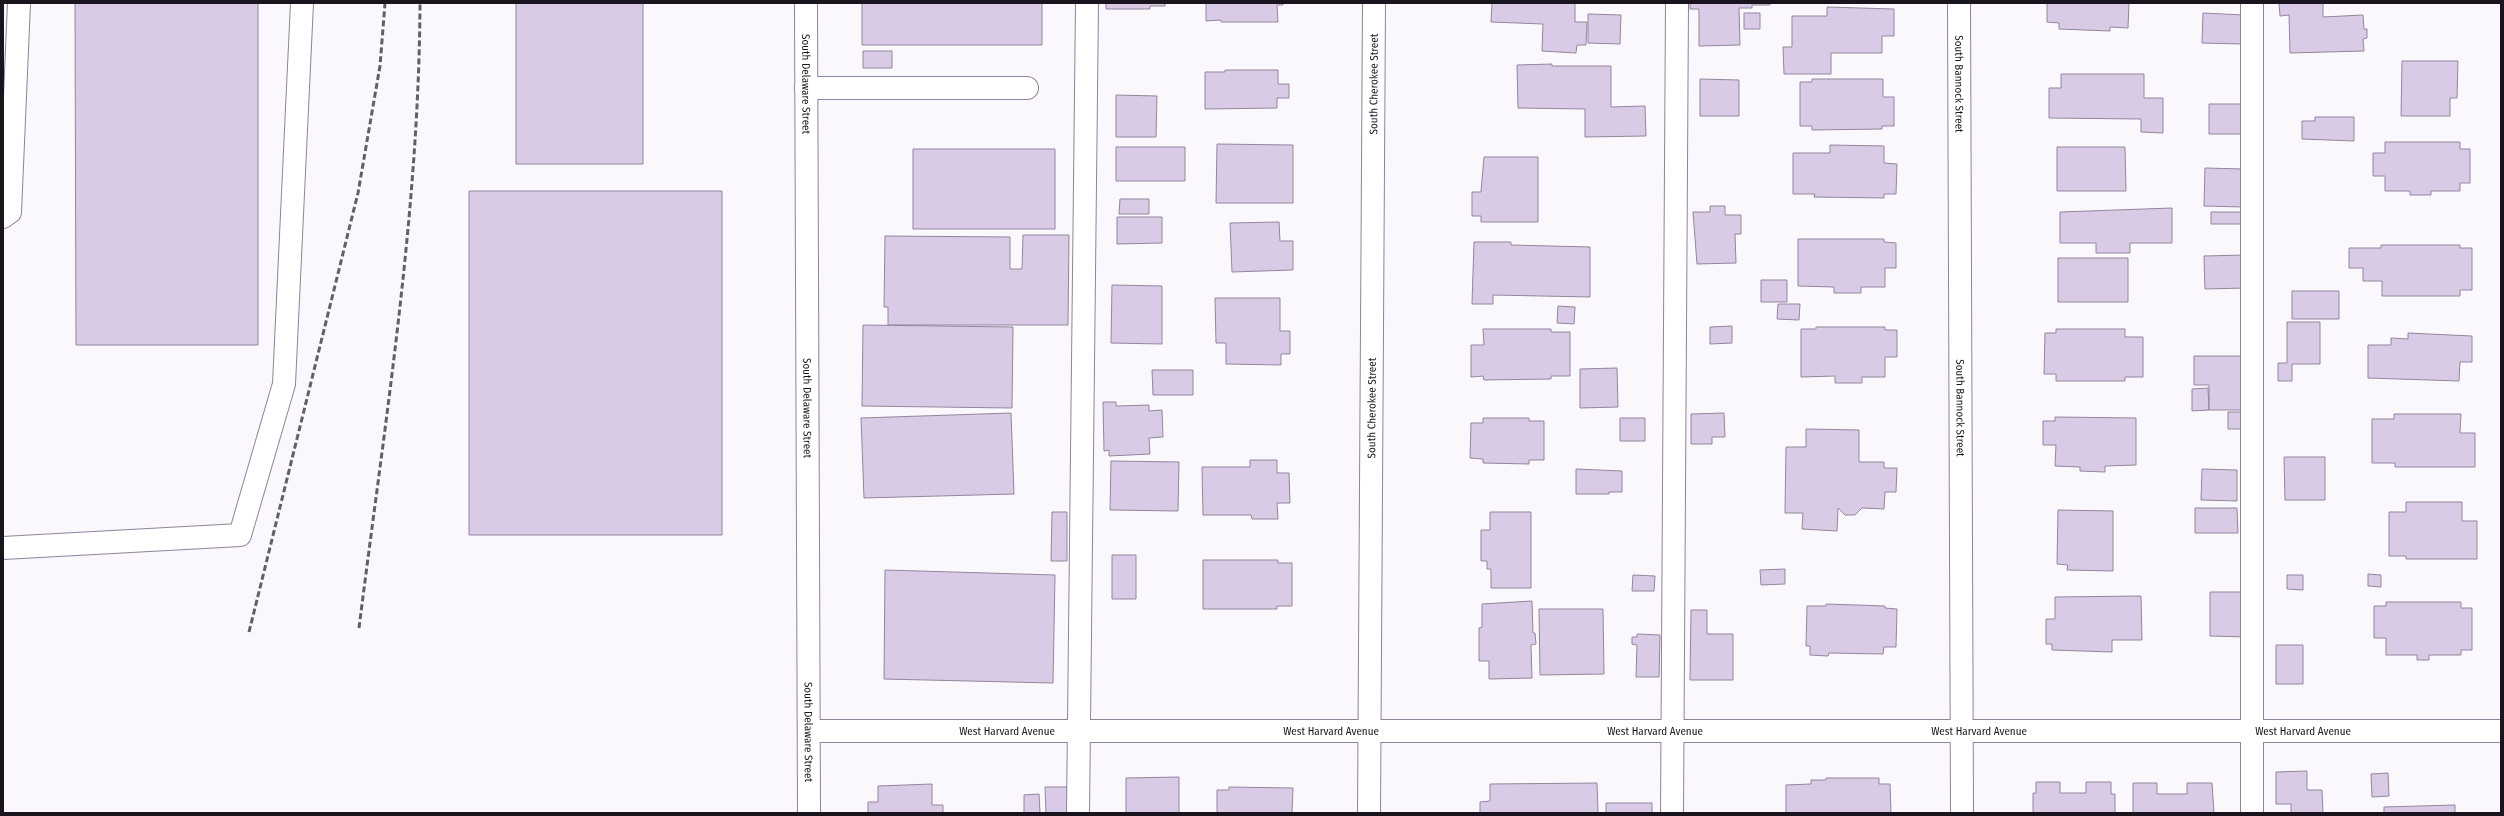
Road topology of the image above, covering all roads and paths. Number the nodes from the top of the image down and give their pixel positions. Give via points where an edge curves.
1 (19, 3) edge
2 (302, 3) edge
3 (806, 3) edge
4 (1087, 3) edge
5 (1374, 3) edge
6 (1677, 3) edge
7 (1959, 3) edge
8 (2252, 3) edge
9 (806, 88) junction
10 (1028, 88) dead end
11 (3, 217) edge
12 (3, 548) edge
13 (808, 731) junction
14 (1078, 731) junction
15 (1369, 731) junction
16 (1672, 731) junction
17 (1962, 731) junction
18 (2252, 731) junction
19 (2501, 731) edge
20 (808, 813) edge
21 (1078, 813) edge
22 (1369, 813) edge
23 (1672, 813) edge
24 (1962, 813) edge
25 (2252, 813) edge

1 - 11 street via 10,212
2 - 12 street via 284,384 240,534
3 - 9 street, South Delaware Street
4 - 14 street
5 - 15 street, South Cherokee Street
6 - 16 street
7 - 17 street, South Bannock Street
8 - 18 street
9 - 10 street
9 - 13 street, South Delaware Street
13 - 14 street, West Harvard Avenue
13 - 20 street, South Delaware Street
14 - 15 street, West Harvard Avenue
14 - 21 street
15 - 16 street, West Harvard Avenue
15 - 22 street, South Cherokee Street
16 - 17 street, West Harvard Avenue
16 - 23 street
17 - 18 street, West Harvard Avenue
17 - 24 street, South Bannock Street
18 - 19 street, West Harvard Avenue
18 - 25 street

